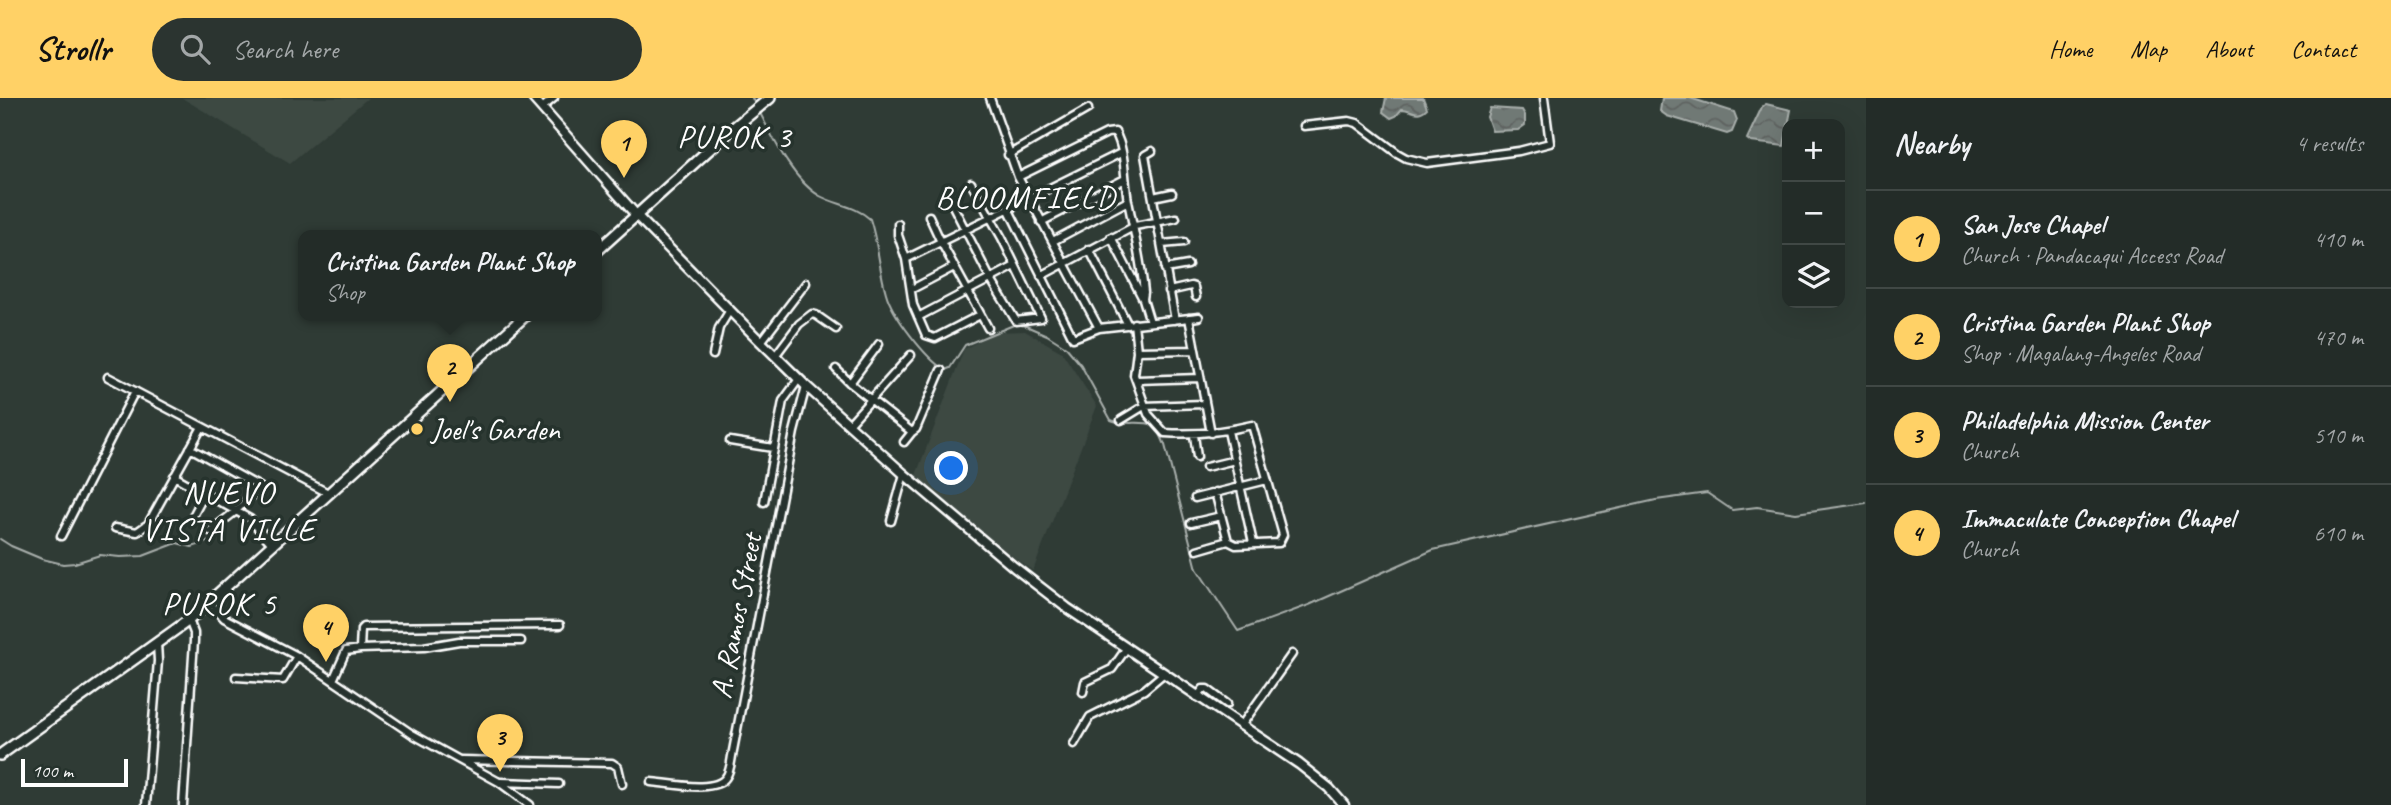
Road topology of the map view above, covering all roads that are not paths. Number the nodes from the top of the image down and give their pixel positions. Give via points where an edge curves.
1 (534, 98) edge
2 (554, 98) edge
3 (770, 98) edge
4 (990, 98) edge
5 (1544, 98) edge
6 (542, 108) junction
7 (1088, 109) dead end
8 (1304, 127) dead end
9 (1152, 150) dead end
10 (1121, 153) junction
11 (1008, 155) junction
12 (1150, 174) junction
13 (1160, 174) dead end
14 (1018, 177) junction
15 (1125, 179) junction
16 (971, 183) dead end
17 (1172, 193) dead end
18 (1153, 197) junction
19 (1030, 199) junction
20 (1128, 201) junction
21 (952, 204) dead end
22 (1008, 208) junction
23 (637, 215) junction
24 (929, 216) dead end
25 (990, 217) junction
26 (1176, 218) dead end
27 (1158, 220) junction
28 (1041, 222) junction
29 (898, 224) dead end
30 (1135, 226) junction
31 (965, 229) junction
32 (1111, 237) junction
33 (941, 242) junction
34 (1053, 242) junction
35 (1184, 242) dead end
36 (1162, 244) junction
37 (602, 246) edge
38 (1089, 249) junction
39 (906, 259) junction
40 (1063, 263) junction
41 (1188, 265) dead end
42 (1015, 266) junction
43 (954, 267) junction
44 (1165, 269) junction
45 (1041, 276) junction
46 (990, 278) junction
47 (806, 283) dead end
48 (912, 289) junction
49 (967, 290) junction
50 (1169, 291) junction
51 (1196, 297) dead end
52 (1143, 299) junction
53 (730, 310) junction
54 (980, 315) junction
55 (918, 317) junction
56 (1199, 317) dead end
57 (1189, 318) junction
58 (1175, 320) junction
59 (519, 321) edge
60 (1150, 322) junction
61 (1131, 324) junction
62 (988, 328) dead end
63 (1099, 328) junction
64 (836, 329) dead end
65 (761, 342) junction
66 (879, 344) dead end
67 (1194, 350) junction
68 (1137, 351) junction
69 (713, 355) dead end
70 (911, 355) dead end
71 (775, 356) junction
72 (836, 369) dead end
73 (941, 370) dead end
74 (108, 377) dead end
75 (1199, 378) junction
76 (799, 379) junction
77 (1138, 380) junction
78 (850, 383) junction
79 (806, 386) junction
80 (135, 391) junction
81 (872, 398) junction
82 (1204, 404) junction
83 (1144, 406) junction
84 (1121, 420) dead end
85 (849, 425) junction
86 (202, 427) junction
87 (1228, 431) junction
88 (912, 432) junction
89 (1211, 433) junction
90 (1195, 435) junction
91 (730, 441) dead end
92 (904, 442) dead end
93 (190, 448) junction
94 (773, 448) junction
95 (1197, 457) dead end
96 (1235, 460) junction
97 (1206, 467) dead end
98 (904, 474) junction
99 (174, 477) junction
100 (1267, 480) junction
101 (1240, 486) junction
102 (1215, 492) junction
103 (205, 493) junction
104 (328, 494) junction
105 (1195, 498) dead end
106 (764, 502) dead end
107 (236, 511) junction
108 (194, 514) dead end
109 (1221, 516) junction
110 (891, 522) dead end
111 (1191, 523) dead end
112 (115, 528) dead end
113 (210, 531) dead end
114 (61, 536) dead end
115 (1228, 541) junction
116 (1253, 543) junction
117 (272, 544) junction
118 (1197, 550) dead end
119 (209, 602) junction
120 (189, 620) junction
121 (560, 625) dead end
122 (521, 641) dead end
123 (157, 643) junction
124 (360, 649) junction
125 (1126, 649) junction
126 (1293, 654) dead end
127 (297, 656) junction
128 (1163, 674) junction
129 (236, 677) dead end
130 (333, 680) junction
131 (1083, 692) dead end
132 (1197, 697) junction
133 (1227, 704) dead end
134 (1241, 726) junction
135 (1074, 744) dead end
136 (0, 755) edge
137 (459, 760) junction
138 (499, 782) junction
139 (651, 782) dead end
140 (559, 784) dead end
141 (622, 784) dead end
142 (146, 805) edge
143 (183, 805) edge
144 (530, 805) edge
145 (1344, 805) edge

1 - 6 street
2 - 6 street
3 - 23 main road
4 - 11 street
5 - 8 street via 1550,143 1444,162 1406,158 1349,121
6 - 23 street
7 - 11 street
9 - 12 street via 1145,155
10 - 14 street via 1112,131
10 - 15 street
10 - 19 street
11 - 14 street
12 - 13 street
12 - 18 street
14 - 19 street
15 - 20 street
15 - 28 street
16 - 25 street
17 - 18 street
18 - 27 street
19 - 22 street
19 - 28 street
20 - 30 street
20 - 34 street
21 - 31 street
22 - 25 street
22 - 45 street
23 - 37 main road
23 - 53 street
24 - 33 street
25 - 31 street
25 - 42 street
26 - 27 street
27 - 30 street
27 - 36 street
28 - 34 street
29 - 39 street
30 - 32 street
30 - 52 street
31 - 33 street
31 - 46 street
32 - 38 street
32 - 52 street
33 - 39 street
33 - 43 street
34 - 40 street
35 - 36 street
36 - 44 street
38 - 40 street
38 - 61 street
39 - 48 street
40 - 45 street
40 - 63 street
41 - 44 street
42 - 46 street
42 - 46 street via 1041,318 1016,321
43 - 48 street
43 - 49 street
44 - 50 street
45 - 63 street via 1073,338
46 - 49 street
47 - 65 street
48 - 55 street
49 - 54 street
49 - 55 street
50 - 51 street via 1191,286
50 - 58 street
52 - 60 street
53 - 65 street
53 - 69 street via 719,328
54 - 55 street via 935,338 926,335
54 - 62 street
56 - 57 street
57 - 58 street
57 - 67 street
58 - 60 street
59 - 104 main road
60 - 61 street
61 - 63 street
61 - 68 street
64 - 71 street via 812,314
65 - 71 street
66 - 78 street
67 - 68 street
67 - 75 street
68 - 77 street via 1134,371
70 - 81 street
71 - 76 street
72 - 78 street
73 - 88 street
74 - 80 street
75 - 77 street
75 - 82 street
76 - 79 street
76 - 94 street via 782,401
77 - 83 street
78 - 81 street
79 - 85 street
79 - 139 street, A. Ramos Street via 726,778 708,787
80 - 86 street
80 - 114 street
81 - 85 street
81 - 88 street
82 - 83 street
82 - 89 street
83 - 84 street
83 - 90 street via 1165,433
85 - 98 street
86 - 93 street
86 - 104 street
87 - 89 street
87 - 96 street
87 - 100 street via 1252,425
88 - 92 street
89 - 90 street
90 - 95 street
91 - 94 street
93 - 99 street
93 - 107 street via 260,487
94 - 106 street
96 - 97 street
96 - 101 street
98 - 110 street
98 - 125 street via 1020,572
99 - 103 street
99 - 112 street via 143,530
100 - 101 street
100 - 116 street via 1283,540
101 - 102 street
101 - 116 street
102 - 105 street
102 - 109 street
103 - 107 street
103 - 108 street
104 - 117 main road
107 - 113 street
107 - 117 street via 250,519
109 - 111 street
109 - 115 street
115 - 116 street
115 - 118 street
117 - 119 main road
119 - 120 main road
119 - 127 street via 224,618
120 - 123 main road
120 - 143 street via 194,642
121 - 124 street via 363,627
122 - 124 street
123 - 136 main road
123 - 142 street
124 - 130 street via 346,651
125 - 128 street
125 - 131 street via 1112,669 1085,682
126 - 134 street
127 - 129 street via 283,680
127 - 130 street
128 - 132 street
128 - 135 street via 1143,690 1090,717
130 - 137 street
132 - 133 street via 1206,689
132 - 134 street
134 - 145 street via 1310,772
137 - 138 street
137 - 141 street via 611,763 618,767
138 - 140 street
138 - 144 street

